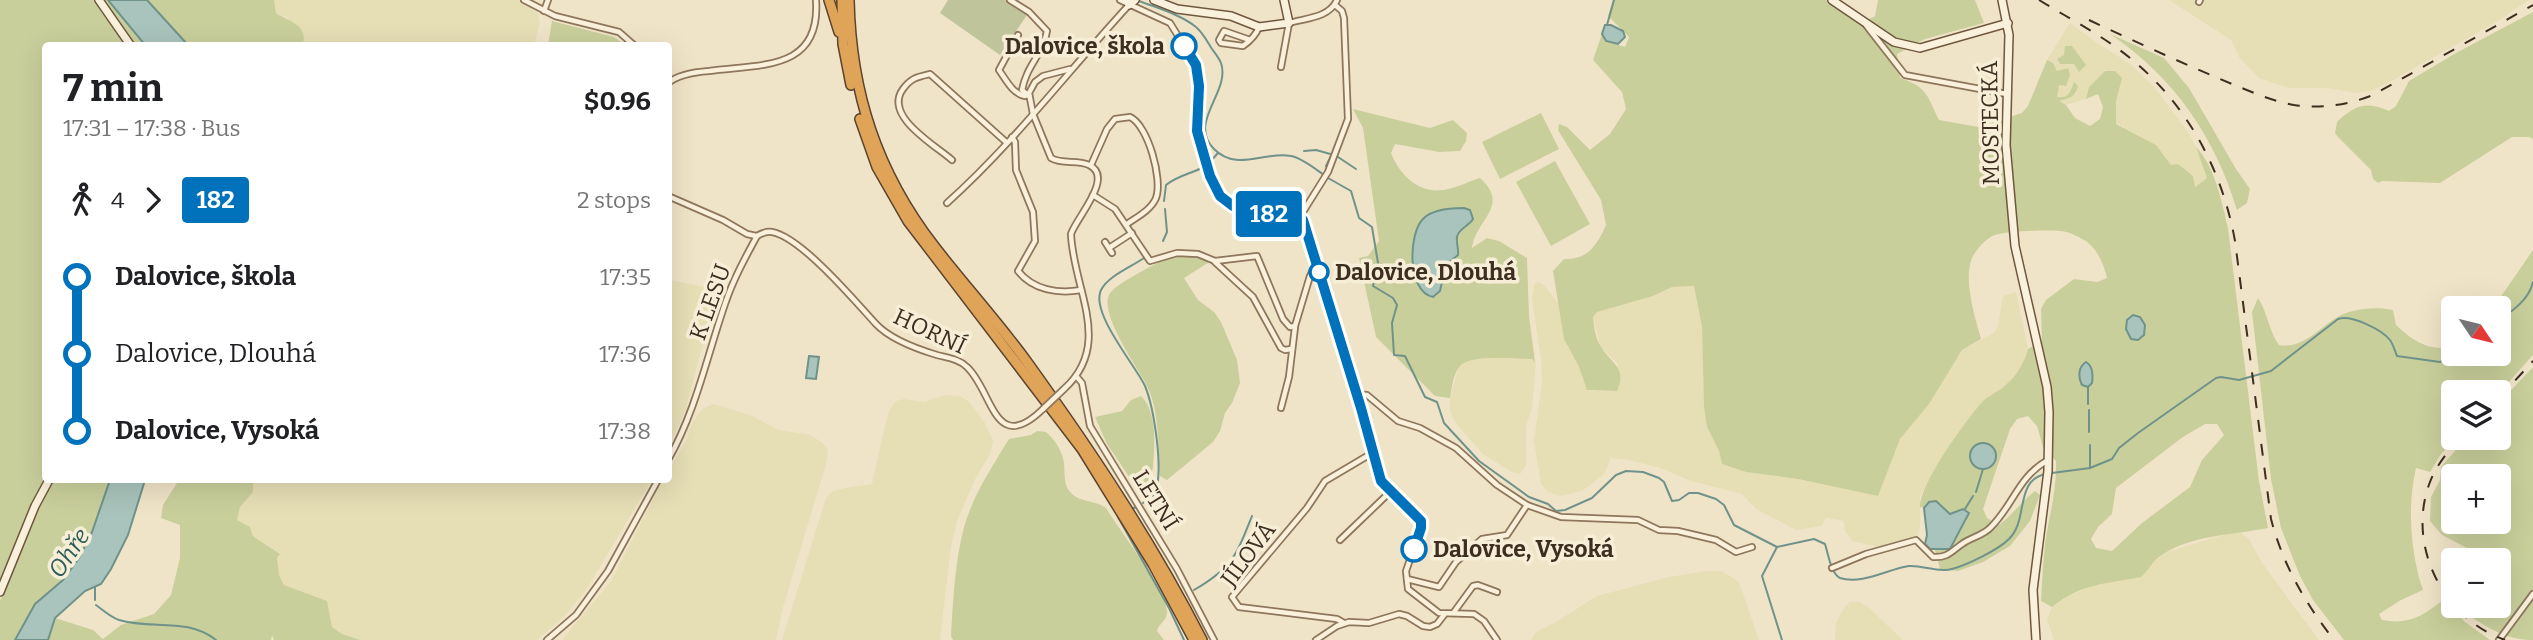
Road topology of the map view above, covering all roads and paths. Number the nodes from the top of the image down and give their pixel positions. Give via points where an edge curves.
1 (99, 0) edge
2 (524, 0) edge
3 (548, 0) edge
4 (816, 0) edge
5 (829, 0) edge
6 (842, 0) edge
7 (849, 0) edge
8 (1010, 0) edge
9 (1120, 0) edge
10 (1154, 0) edge
11 (1284, 0) edge
12 (1832, 0) edge
13 (2002, 0) edge
14 (1131, 2) edge
15 (1336, 2) edge
16 (544, 11) junction
17 (1862, 20) junction
18 (1289, 23) junction
19 (2008, 23) junction
20 (1259, 27) junction
21 (1018, 35) dead end
22 (1250, 40) junction
23 (128, 42) edge
24 (630, 42) edge
25 (843, 44) junction
26 (1280, 67) dead end
27 (1070, 69) junction
28 (672, 80) edge
29 (2007, 94) junction
30 (1027, 96) junction
31 (1033, 114) junction
32 (1012, 136) junction
33 (1006, 142) junction
34 (952, 160) dead end
35 (1091, 165) junction
36 (1093, 195) junction
37 (672, 198) edge
38 (947, 203) dead end
39 (1303, 220) junction
40 (1127, 224) junction
41 (1132, 233) junction
42 (757, 236) junction
43 (1105, 242) dead end
44 (1215, 261) junction
45 (1317, 264) junction
46 (1081, 290) junction
47 (1295, 327) junction
48 (1291, 349) junction
49 (1076, 376) junction
50 (1356, 394) junction
51 (1282, 408) dead end
52 (1374, 452) junction
53 (672, 453) edge
54 (2049, 460) junction
55 (47, 483) edge
56 (656, 483) edge
57 (1390, 492) junction
58 (1527, 505) junction
59 (1340, 540) dead end
60 (1752, 547) dead end
61 (1833, 568) dead end
62 (1406, 578) junction
63 (0, 592) edge
64 (1497, 593) dead end
65 (2533, 594) edge
66 (1454, 613) junction
67 (1444, 614) junction
68 (1344, 623) junction
69 (547, 640) edge
70 (1194, 640) edge
71 (1202, 640) edge
72 (1214, 640) edge
73 (1316, 640) edge
74 (1497, 640) edge
75 (2036, 640) edge
76 (2499, 640) edge

1 - 23 street
2 - 16 street
3 - 16 street
4 - 28 street via 813,34 790,59
5 - 25 highway
6 - 25 highway
7 - 71 highway via 860,100 883,163 932,244 1023,356 1087,445 1159,560
8 - 30 street via 1047,31 1044,46 1027,71 1022,90
9 - 14 street
10 - 20 street via 1177,9 1231,16
11 - 18 street
12 - 17 street
13 - 19 street, MOSTECKÁ
14 - 27 street
14 - 39 street via 1170,23 1196,65 1197,131 1220,196 1233,206
15 - 18 street via 1325,13
15 - 39 street via 1344,18 1348,119
16 - 24 street via 619,32
17 - 19 street via 1894,42 1920,48
17 - 29 street via 1905,75
18 - 20 street
18 - 26 street
19 - 29 street, MOSTECKÁ
20 - 22 street
21 - 30 street via 999,70 1019,95
22 - 22 street via 1224,31 1219,37 1221,43 1243,46
25 - 70 highway via 855,103 877,167 908,221 1082,449
27 - 30 street via 1039,79
27 - 31 street
29 - 54 street, MOSTECKÁ via 2006,145 2015,246 2046,387
30 - 31 street
31 - 32 street
31 - 35 street via 1051,158
32 - 33 street
32 - 46 street via 1018,178 1033,212 1035,241 1018,271 1035,285 1053,291
33 - 34 street via 930,74 911,79 899,95 902,117
33 - 38 street
35 - 36 street via 1098,177
35 - 40 street via 1115,119 1130,117 1140,124 1159,182 1155,201
36 - 40 street via 1115,209
36 - 46 street, HORNÍ via 1071,234
37 - 42 street
39 - 45 street
40 - 41 street
41 - 43 street via 1110,250
41 - 44 street via 1150,261 1177,253
42 - 49 street, HORNÍ, bridge via 768,231 796,245 891,336 967,367 993,412 1012,426 1022,426
42 - 53 street, K LESU via 725,302 690,414
44 - 47 street via 1259,257 1283,319
44 - 48 street via 1253,297 1281,348
45 - 47 street
45 - 50 street
46 - 49 street, HORNÍ via 1090,344
47 - 48 street
48 - 51 street
49 - 72 street, LETNÍ via 1082,383 1090,426 1165,547
50 - 52 street
50 - 58 street via 1367,395 1398,421 1456,448
52 - 57 street via 1381,481
52 - 68 street, JÍLOVÁ via 1325,481 1232,597 1239,607
54 - 61 street via 2027,475 1988,531 1950,555 1933,557 1916,540
54 - 75 street, MOSTECKÁ via 2035,562
55 - 63 street
56 - 69 street via 608,571 576,615
57 - 59 street
57 - 62 street via 1421,521
58 - 60 street via 1561,517 1638,520 1659,530 1708,537 1736,552
58 - 62 street via 1507,535 1482,539 1456,562 1439,587
62 - 67 street via 1408,589
64 - 66 street via 1473,586
65 - 76 street
66 - 67 street
66 - 74 street via 1474,614
67 - 68 street via 1430,627 1399,614 1369,623
68 - 73 street

